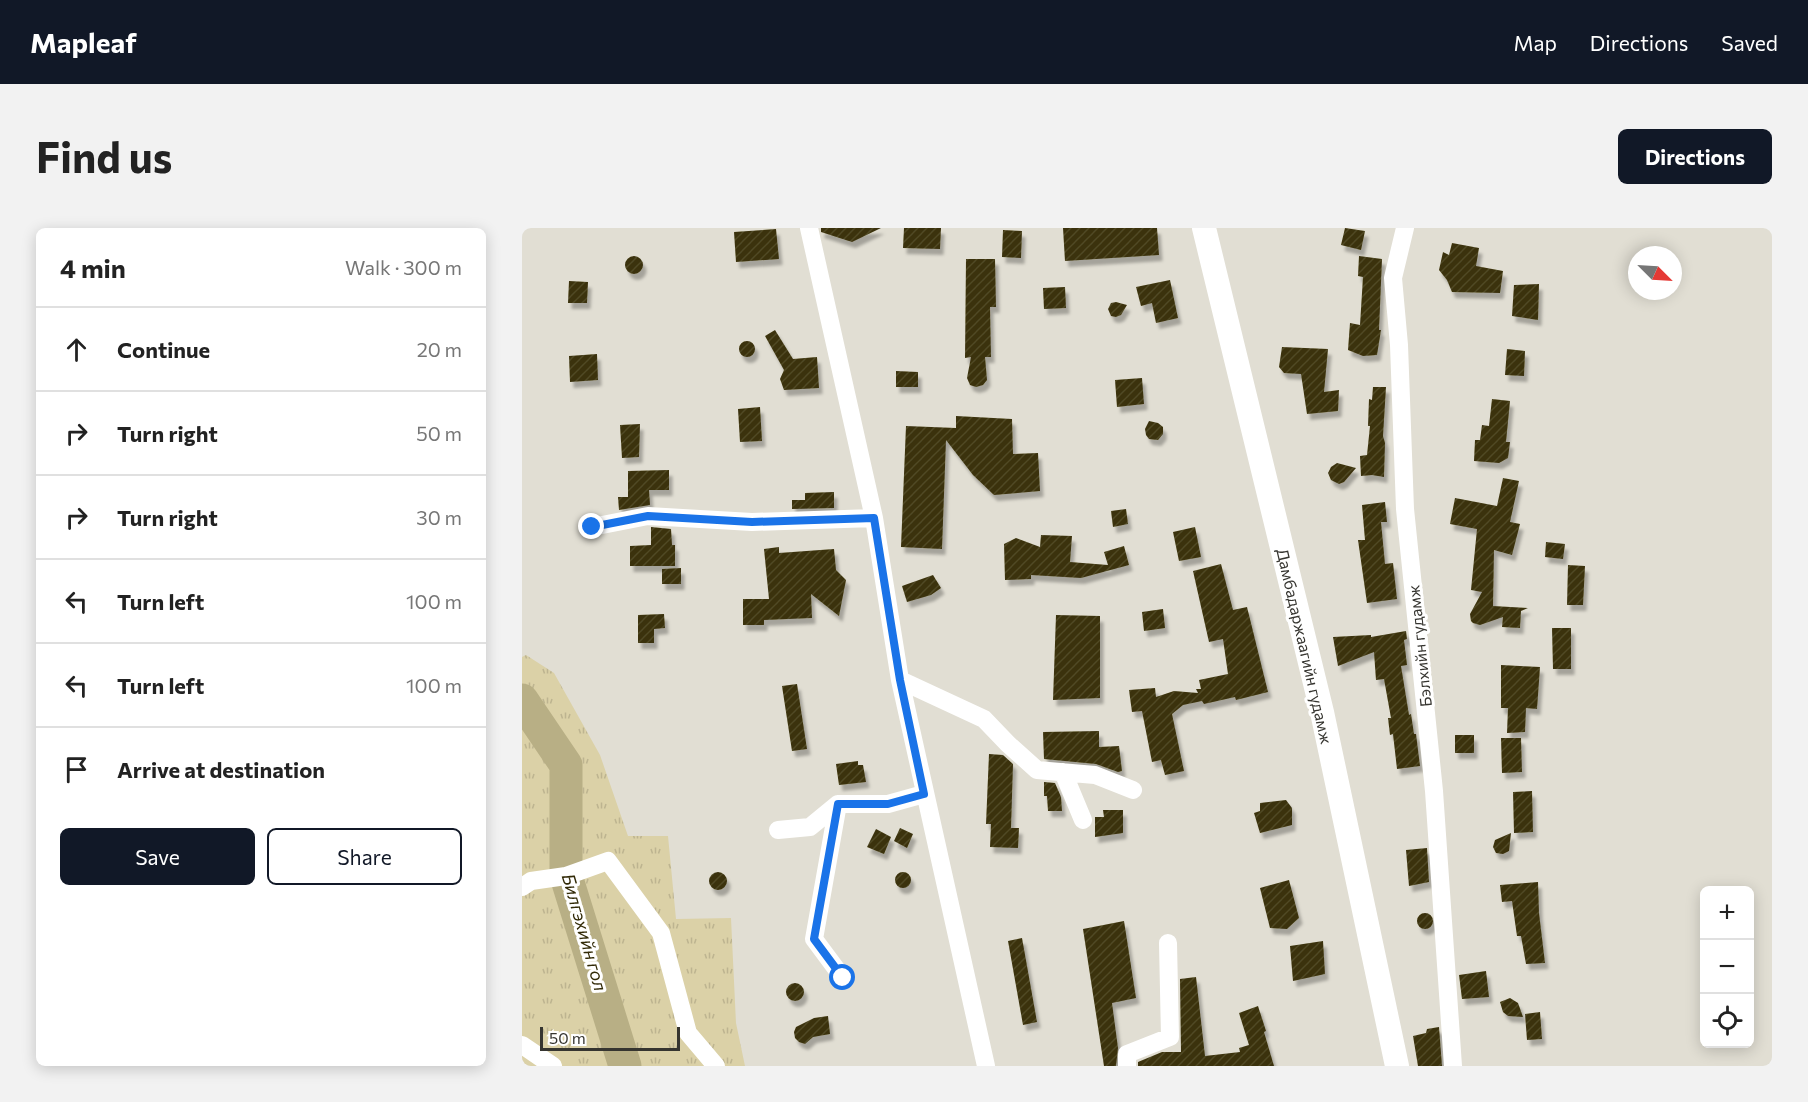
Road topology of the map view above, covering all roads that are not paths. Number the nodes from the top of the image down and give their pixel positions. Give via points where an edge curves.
1 (809, 228) edge
2 (1204, 228) edge
3 (1405, 228) edge
4 (874, 518) junction
5 (592, 527) dead end
6 (900, 680) junction
7 (1063, 772) junction
8 (1133, 790) dead end
9 (924, 794) junction
10 (838, 804) junction
11 (1083, 820) dead end
12 (778, 830) dead end
13 (522, 887) edge
14 (1168, 943) dead end
15 (843, 978) dead end
16 (522, 1045) edge
17 (553, 1066) edge
18 (716, 1066) edge
19 (986, 1066) edge
20 (1127, 1066) edge
21 (1397, 1066) edge
22 (1453, 1066) edge

1 - 4 street
2 - 21 main road, Дамбадаржаагийн гудамж via 1322,712
3 - 22 street, Бэлхийн гудамж via 1393,278 1405,509 1434,791
4 - 5 street via 752,522 648,516
4 - 6 street
6 - 7 street via 984,719 1037,770
6 - 9 street
7 - 8 street via 1095,775
7 - 11 street
9 - 10 street via 888,804
9 - 19 street
10 - 12 street via 810,826
10 - 15 street via 814,939
13 - 18 street via 531,881 566,876 608,861 661,933 688,1033
14 - 20 street via 1170,1037 1127,1054
16 - 17 street

